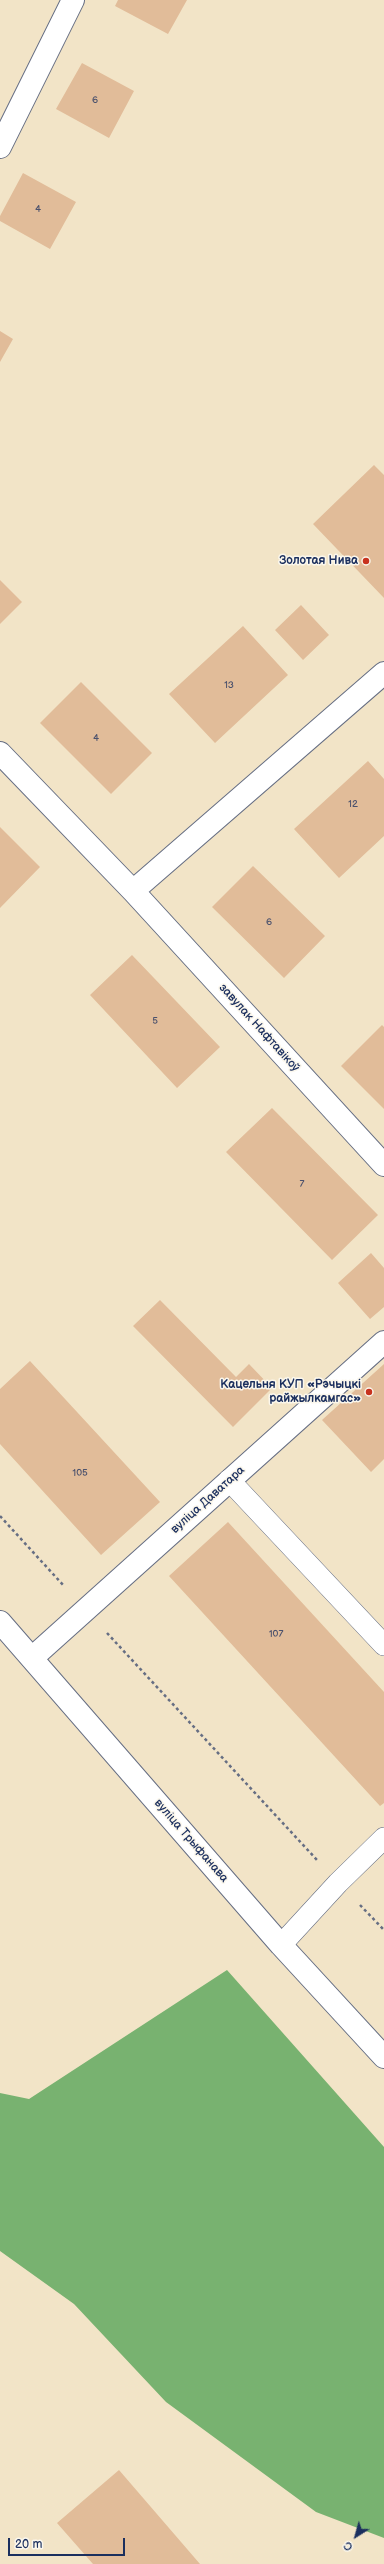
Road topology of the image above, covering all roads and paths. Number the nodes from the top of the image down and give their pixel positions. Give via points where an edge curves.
1 (73, 0) edge
2 (0, 146) edge
3 (384, 673) edge
4 (0, 753) edge
5 (133, 891) junction
6 (384, 1165) edge
7 (384, 1342) edge
8 (229, 1480) junction
9 (0, 1516) edge
10 (85, 1610) junction
11 (0, 1622) edge
12 (384, 1645) edge
13 (32, 1658) junction
14 (384, 1838) edge
15 (338, 1883) junction
16 (384, 1930) edge
17 (281, 1945) junction
18 (384, 2057) edge

1 - 2 street
3 - 5 street
4 - 5 street, завулак Нафтавікоў
5 - 6 street, завулак Нафтавікоў
7 - 8 street, вуліца Даватара
8 - 10 street, вуліца Даватара
8 - 12 lane
9 - 10 path
10 - 13 street, вуліца Даватара
10 - 15 path
11 - 13 street, вуліца Трыфанава
13 - 17 street, вуліца Трыфанава
14 - 15 lane
15 - 16 path
15 - 17 lane
17 - 18 street, вуліца Трыфанава

